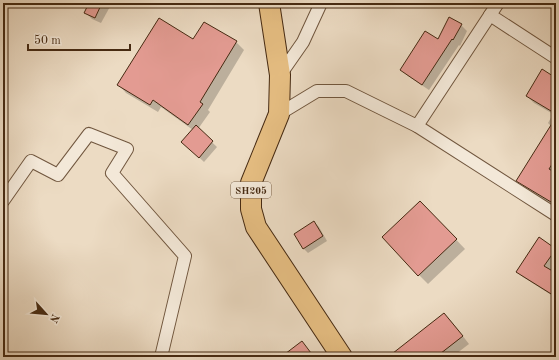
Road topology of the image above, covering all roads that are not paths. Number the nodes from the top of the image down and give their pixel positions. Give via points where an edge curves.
1 (269, 3) edge
2 (321, 3) edge
3 (498, 3) edge
4 (490, 15) junction
5 (556, 58) edge
6 (280, 75) junction
7 (279, 114) junction
8 (417, 126) junction
9 (3, 201) edge
10 (556, 215) edge
11 (161, 357) edge
12 (342, 357) edge

1 - 6 main road, SH205
2 - 6 street via 303,42
3 - 4 street
4 - 5 street
4 - 8 street
6 - 7 main road, SH205
7 - 8 street via 317,91 346,91
7 - 12 main road, SH205 via 251,183 251,209 256,227
8 - 10 street
9 - 11 street via 31,161 58,175 89,134 126,149 112,173 185,256

